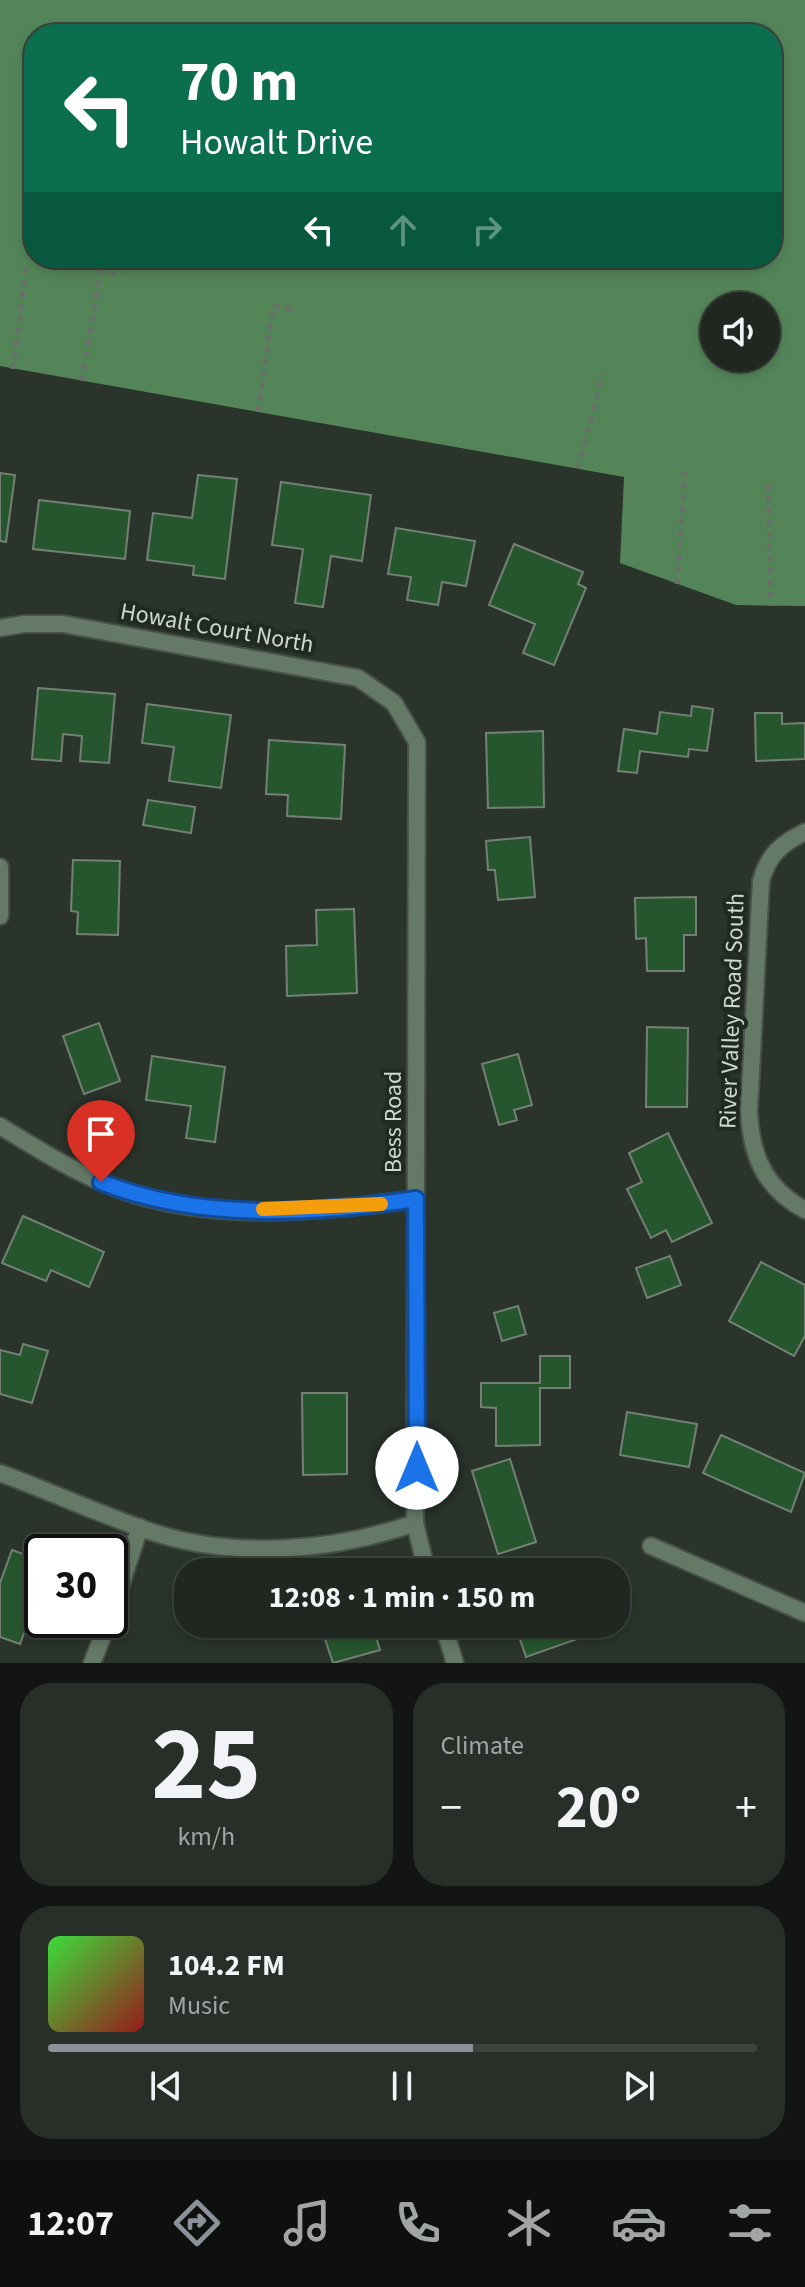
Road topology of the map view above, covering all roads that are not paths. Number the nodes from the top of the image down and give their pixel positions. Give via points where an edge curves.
1 (0, 628) edge
2 (408, 722) joint
3 (805, 832) edge
4 (0, 867) edge
5 (0, 916) edge
6 (0, 1126) edge
7 (416, 1199) junction
8 (805, 1210) edge
9 (0, 1473) edge
10 (415, 1523) junction
11 (140, 1527) junction
12 (651, 1546) dead end
13 (424, 1558) edge
14 (128, 1564) edge
15 (805, 1613) edge
16 (102, 1638) edge
17 (447, 1638) edge
18 (92, 1663) edge
19 (455, 1663) edge

1 - 2 street, Howalt Court North via 63,624 358,678 394,703
2 - 7 street, Bess Road via 420,759
3 - 8 street, River Valley Road South via 780,845 761,881 750,1143 773,1186
4 - 5 street
6 - 7 street via 101,1182 174,1202 304,1210
7 - 10 street, Bess Road
9 - 11 street
10 - 11 street via 378,1534 273,1549 193,1542
10 - 13 street, Bess Road
11 - 14 street
12 - 15 street
16 - 18 street
17 - 19 street

